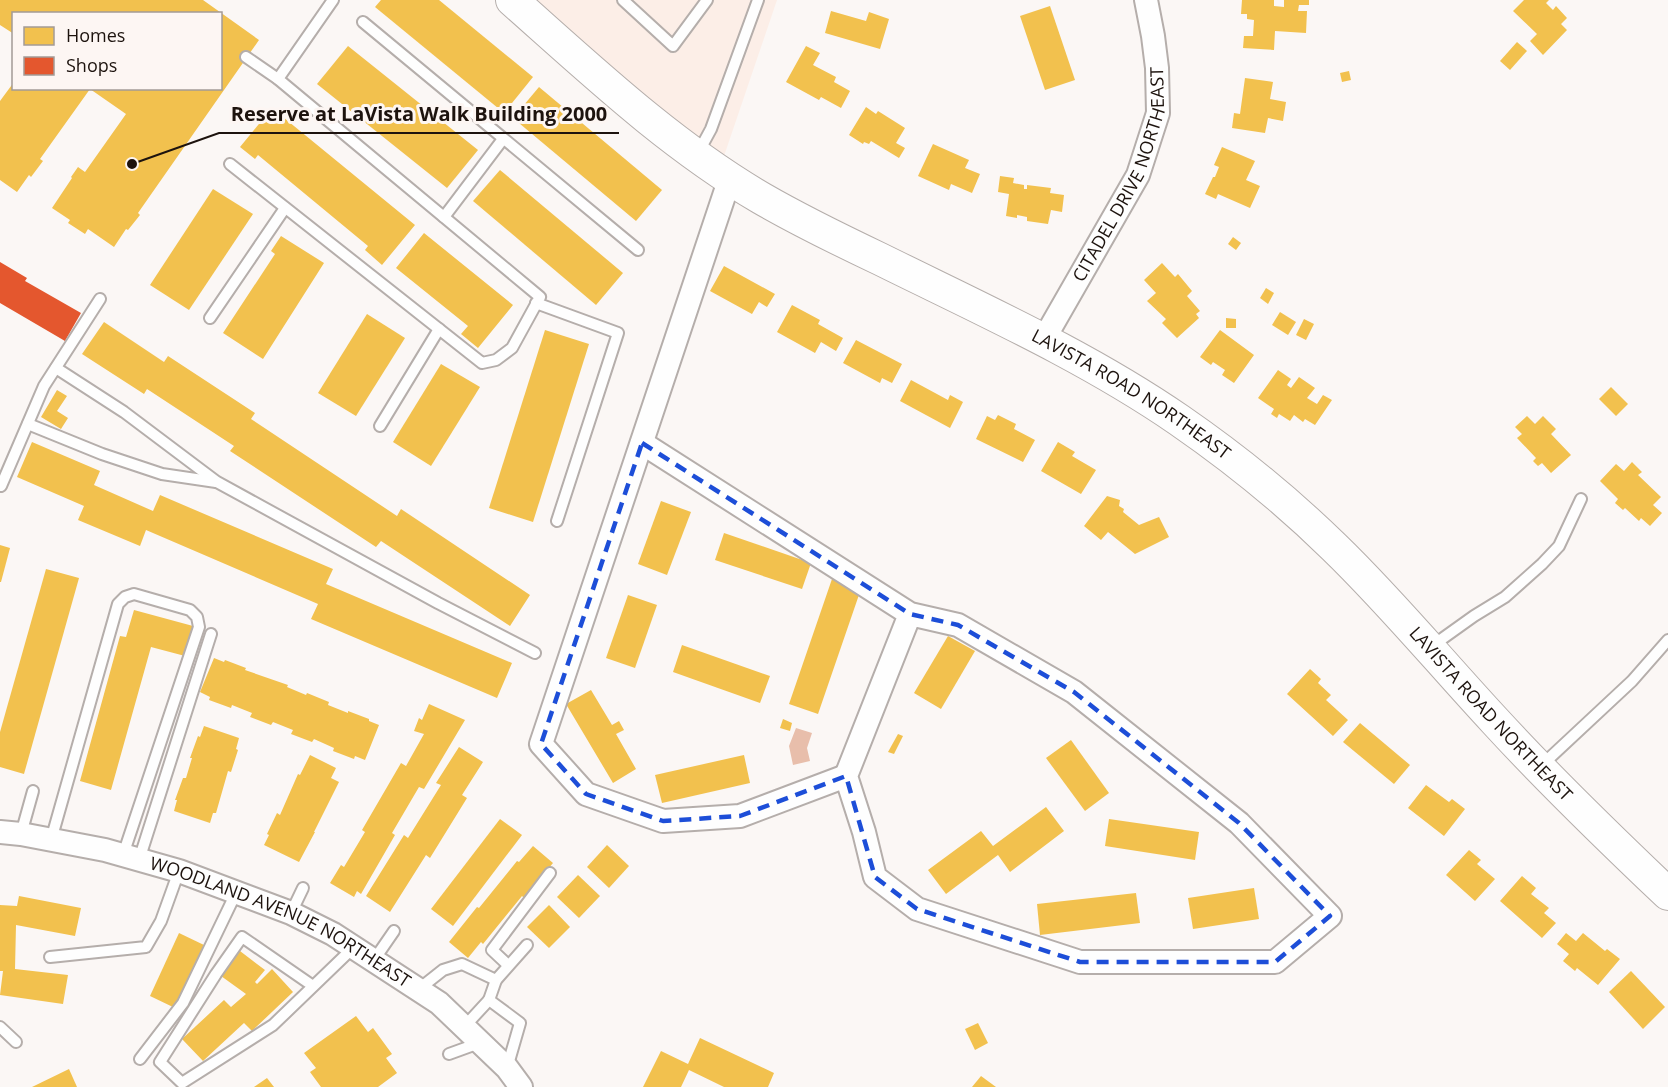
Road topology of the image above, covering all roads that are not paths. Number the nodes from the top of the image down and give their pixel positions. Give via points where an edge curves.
1 (333, 0) edge
2 (512, 0) edge
3 (623, 0) edge
4 (707, 0) edge
5 (758, 0) edge
6 (1146, 0) edge
7 (363, 22) dead end
8 (246, 57) dead end
9 (278, 79) junction
10 (503, 138) junction
11 (697, 156) junction
12 (231, 164) dead end
13 (730, 178) junction
14 (285, 208) junction
15 (444, 218) junction
16 (638, 250) dead end
17 (100, 299) dead end
18 (536, 303) junction
19 (210, 318) dead end
20 (439, 329) junction
21 (1044, 339) junction
22 (56, 368) junction
23 (28, 424) junction
24 (381, 426) dead end
25 (642, 442) junction
26 (217, 482) junction
27 (1, 486) edge
28 (1581, 499) dead end
29 (557, 521) dead end
30 (910, 614) junction
31 (211, 634) dead end
32 (1668, 640) edge
33 (1430, 648) junction
34 (535, 653) dead end
35 (1539, 768) junction
36 (846, 776) junction
37 (33, 791) dead end
38 (11, 833) edge
39 (51, 840) junction
40 (131, 858) junction
41 (179, 871) junction
42 (550, 873) dead end
43 (303, 888) dead end
44 (236, 893) junction
45 (1668, 894) edge
46 (291, 913) junction
47 (394, 931) dead end
48 (527, 945) dead end
49 (354, 947) junction
50 (50, 957) dead end
51 (374, 960) junction
52 (508, 965) junction
53 (496, 980) junction
54 (314, 986) junction
55 (419, 989) junction
56 (489, 1000) junction
57 (465, 1026) junction
58 (0, 1027) edge
59 (16, 1042) dead end
60 (482, 1042) junction
61 (449, 1054) dead end
62 (140, 1059) dead end
63 (507, 1068) junction
64 (521, 1087) edge

1 - 9 lane
2 - 11 main road, LAVISTA ROAD NORTHEAST via 610,87
3 - 4 lane via 673,46
5 - 11 lane via 711,129
6 - 21 street, CITADEL DRIVE NORTHEAST via 1157,68 1158,114 1138,175
7 - 10 lane
8 - 9 lane
9 - 15 lane
10 - 15 lane
10 - 16 lane
11 - 13 main road, LAVISTA ROAD NORTHEAST
12 - 14 lane
13 - 21 main road, LAVISTA ROAD NORTHEAST via 829,234
13 - 25 street
14 - 19 lane
14 - 20 lane
15 - 18 lane via 540,297
17 - 22 lane
18 - 20 lane via 512,348 496,360 482,363
18 - 29 lane via 618,333
20 - 24 lane
21 - 33 main road, LAVISTA ROAD NORTHEAST via 1126,385 1234,460 1335,547
22 - 23 lane
22 - 26 lane via 124,412
23 - 26 lane via 162,474
23 - 27 lane
25 - 30 street
25 - 36 street via 541,744 586,794 663,821 740,816
26 - 34 lane
28 - 33 lane via 1559,546 1542,564 1504,597
30 - 36 street
30 - 36 street via 958,625 1074,692 1239,823 1330,916 1275,962 1080,962 917,909 875,877
31 - 40 lane
32 - 35 lane via 1632,681
33 - 35 main road, LAVISTA ROAD NORTHEAST
35 - 45 main road, LAVISTA ROAD NORTHEAST
37 - 38 lane
38 - 39 street, WOODLAND AVENUE NORTHEAST
39 - 40 street, WOODLAND AVENUE NORTHEAST
39 - 40 lane via 118,604 134,594 190,610 199,627
40 - 41 street, WOODLAND AVENUE NORTHEAST
41 - 44 street, WOODLAND AVENUE NORTHEAST
41 - 50 lane via 161,921 146,947
42 - 52 lane via 492,950
43 - 46 lane
44 - 46 street, WOODLAND AVENUE NORTHEAST
44 - 62 lane via 183,1003
46 - 49 street, WOODLAND AVENUE NORTHEAST
47 - 51 lane
48 - 52 lane
49 - 51 street, WOODLAND AVENUE NORTHEAST
49 - 54 lane
51 - 55 street, WOODLAND AVENUE NORTHEAST
52 - 53 lane
53 - 55 lane via 462,964 443,970
53 - 56 lane
54 - 54 lane via 273,1025 182,1083 160,1062 242,937
55 - 57 street, WOODLAND AVENUE NORTHEAST
56 - 57 lane
56 - 63 lane via 520,1023
57 - 60 street, WOODLAND AVENUE NORTHEAST
58 - 59 lane
60 - 61 lane
60 - 63 street, WOODLAND AVENUE NORTHEAST
63 - 64 street, WOODLAND AVENUE NORTHEAST

